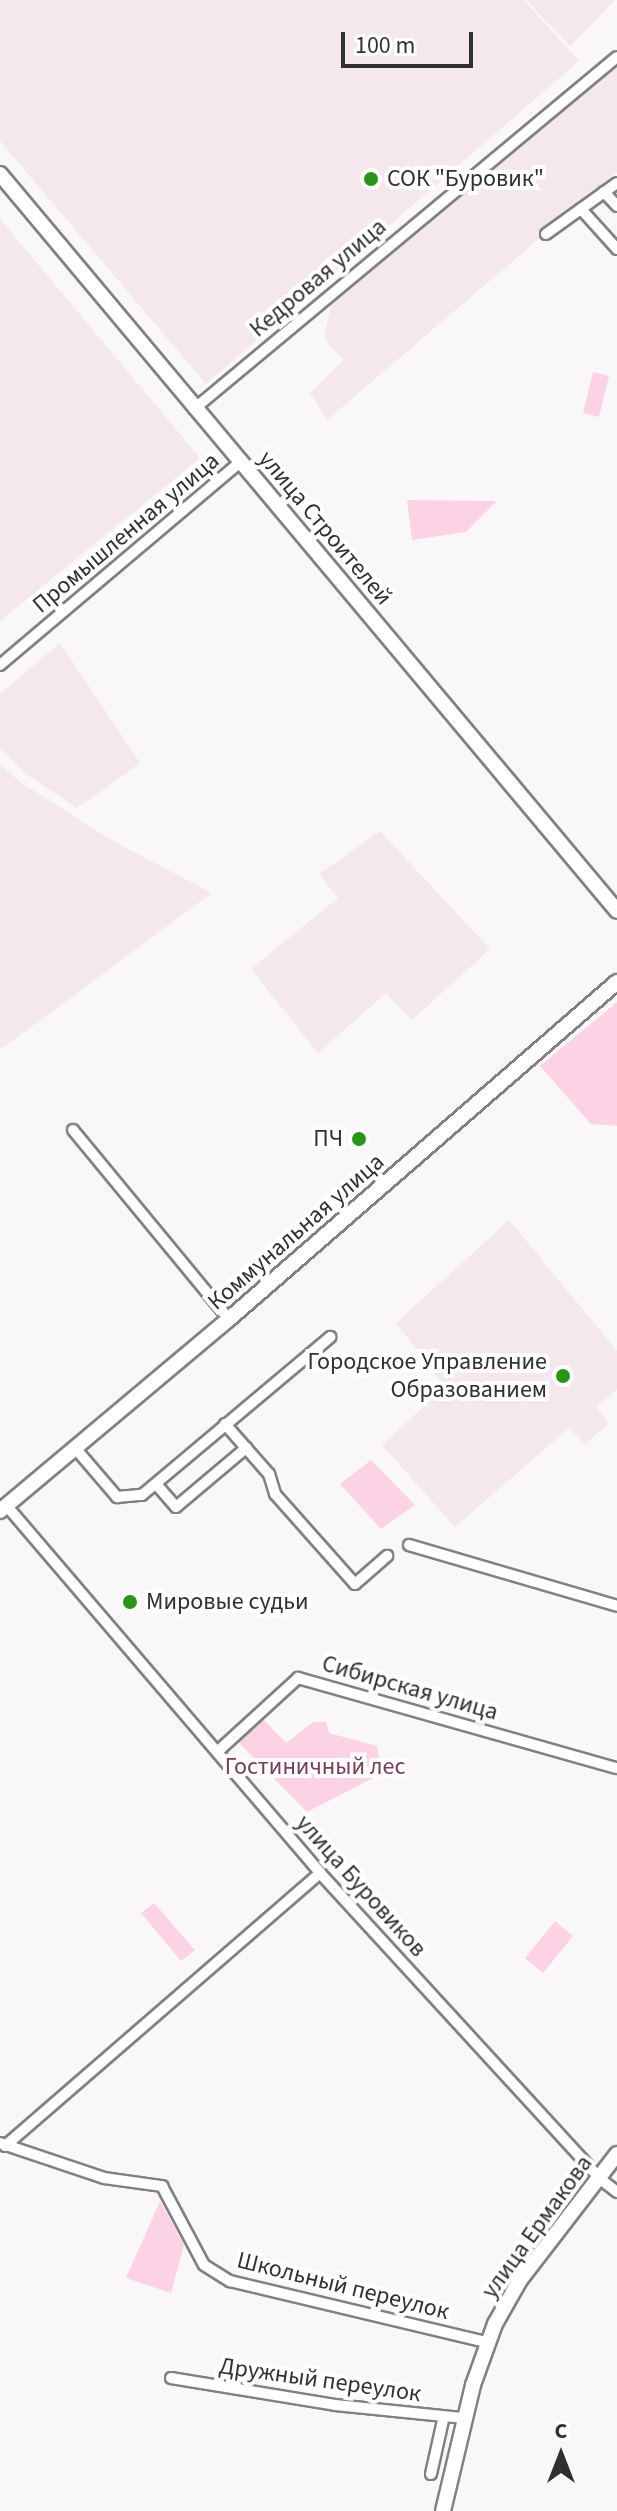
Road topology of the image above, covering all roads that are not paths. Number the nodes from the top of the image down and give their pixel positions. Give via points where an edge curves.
1 (617, 57) edge
2 (0, 174) edge
3 (617, 183) edge
4 (604, 192) junction
5 (617, 206) edge
6 (581, 209) junction
7 (546, 234) dead end
8 (617, 249) edge
9 (194, 409) junction
10 (240, 462) junction
11 (0, 665) edge
12 (617, 911) edge
13 (617, 982) edge
14 (73, 1130) dead end
15 (229, 1319) junction
16 (330, 1337) dead end
17 (225, 1424) junction
18 (75, 1448) junction
19 (246, 1448) junction
20 (156, 1484) junction
21 (3, 1508) edge
22 (409, 1545) dead end
23 (387, 1556) dead end
24 (617, 1606) edge
25 (217, 1752) junction
26 (617, 1768) edge
27 (320, 1873) junction
28 (2, 2144) edge
29 (617, 2154) edge
30 (599, 2178) junction
31 (617, 2192) edge
32 (487, 2342) junction
33 (171, 2378) dead end
34 (444, 2416) junction
35 (464, 2418) junction
36 (431, 2474) dead end
37 (443, 2511) edge

1 - 9 street, Кедровая улица
2 - 9 main road, улица Строителей
3 - 4 street
4 - 5 street
4 - 6 street
6 - 7 street
6 - 8 street
9 - 10 main road, улица Строителей
10 - 11 street, Промышленная улица
10 - 12 main road, улица Строителей
13 - 15 main road, Коммунальная улица
14 - 15 street
15 - 18 main road, Коммунальная улица
16 - 17 street
17 - 19 street
17 - 20 street
18 - 20 street via 117,1497 142,1495
18 - 21 main road, Коммунальная улица
19 - 20 street via 176,1507
19 - 23 street via 269,1474 275,1494 355,1584
21 - 25 street, улица Буровиков
22 - 24 street
25 - 26 street, Сибирская улица via 298,1678
25 - 27 street, улица Буровиков
27 - 28 street
27 - 30 street, улица Буровиков
28 - 32 street, Школьный переулок via 104,2178 162,2186 204,2265 230,2281
29 - 30 main road, улица Ермакова
30 - 31 street, улица Буровиков
30 - 32 main road, улица Ермакова via 520,2280
32 - 35 main road, улица Ермакова
33 - 34 street, Дружный переулок via 335,2405
34 - 35 street, Дружный переулок
34 - 36 street
35 - 37 main road, улица Ермакова

